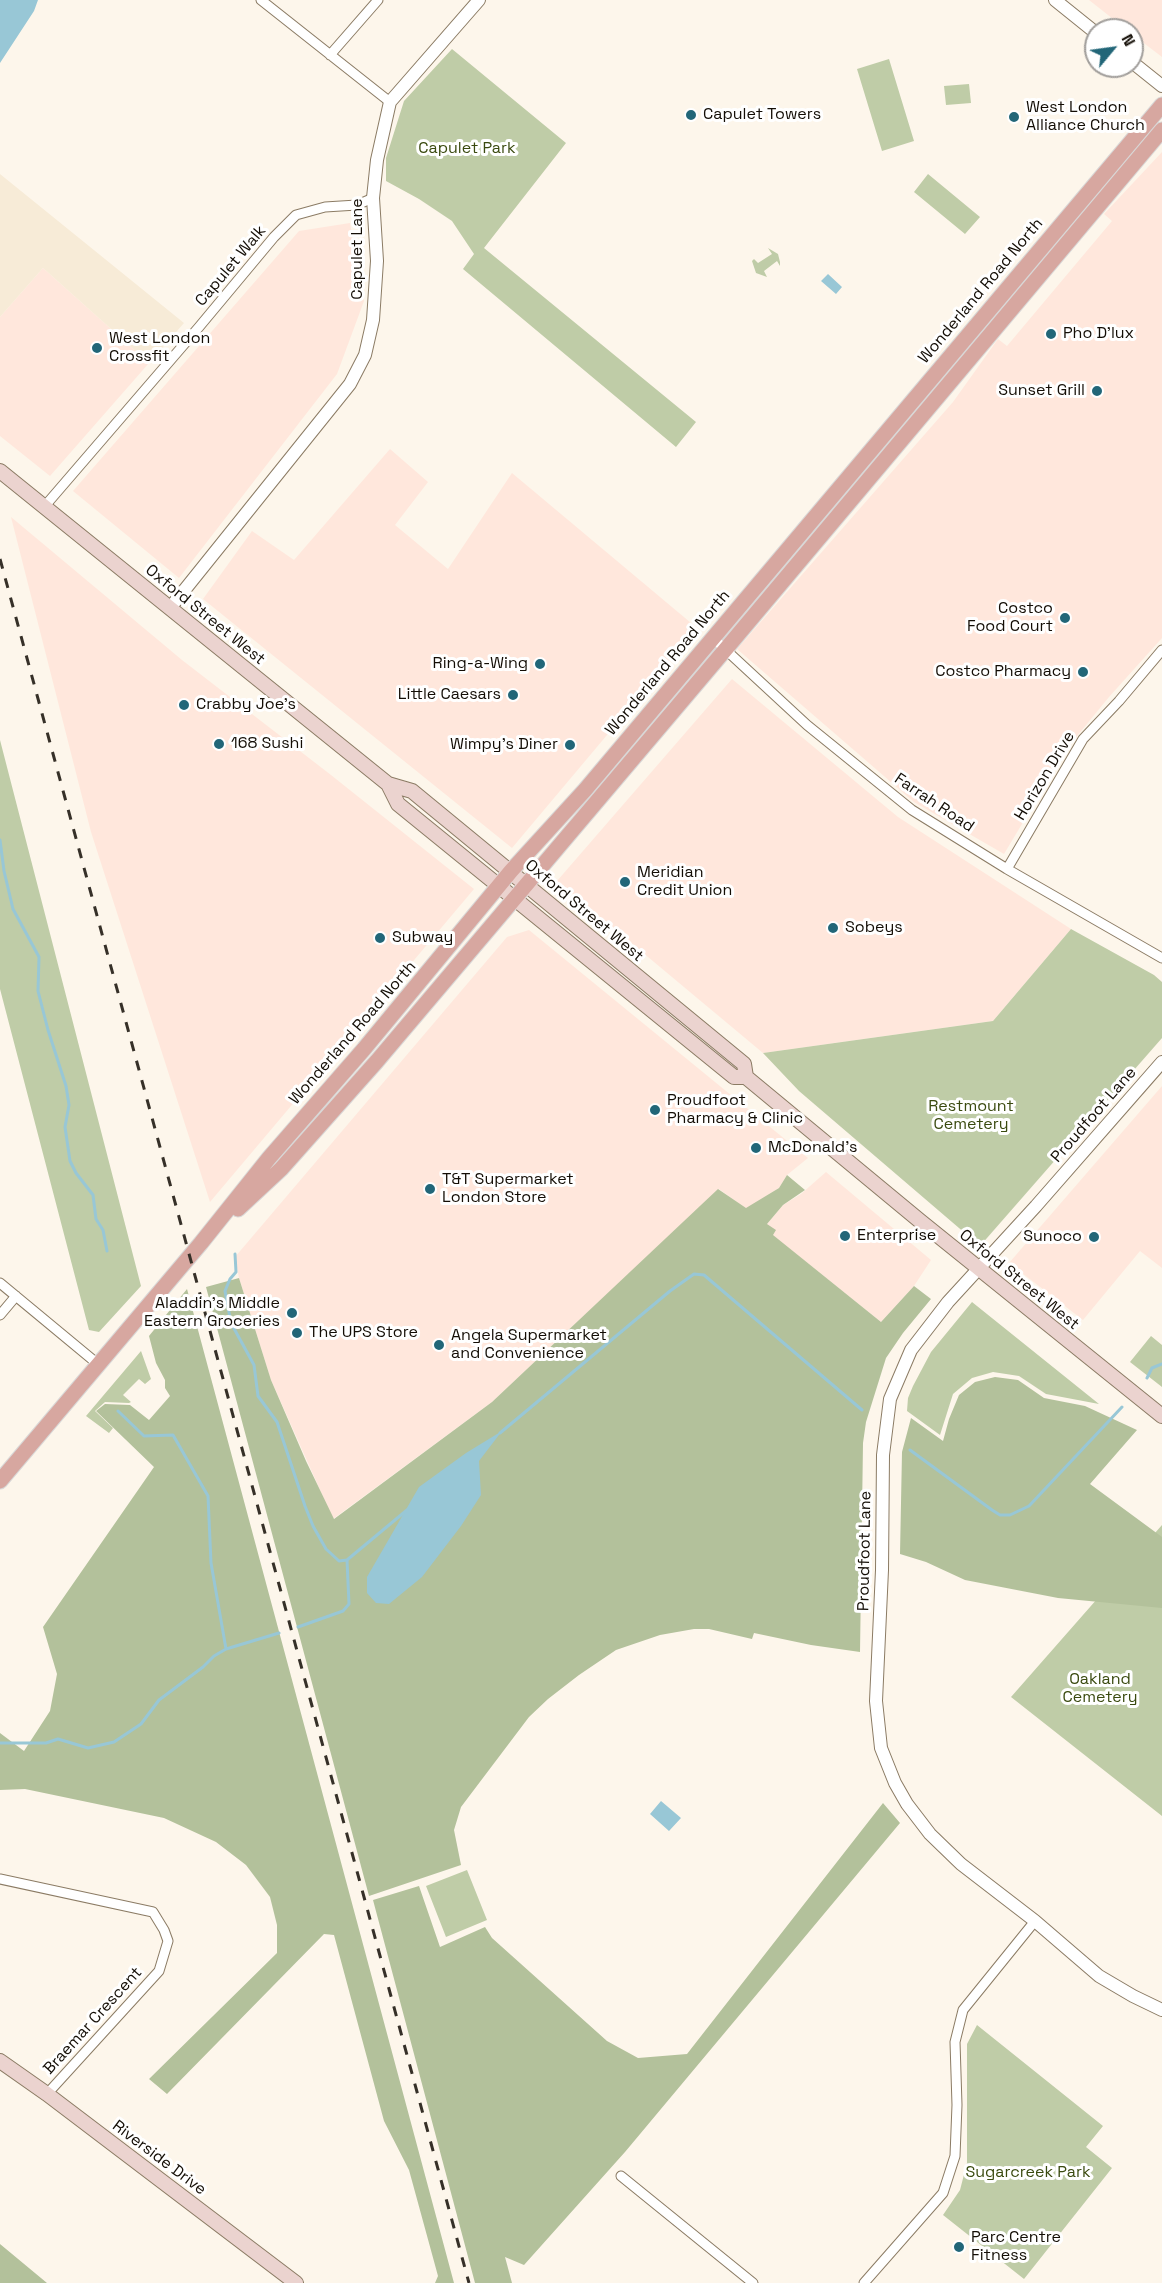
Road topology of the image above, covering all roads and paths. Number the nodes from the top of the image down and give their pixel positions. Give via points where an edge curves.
1 (261, 0) edge
2 (479, 0) edge
3 (1055, 0) edge
4 (376, 1) edge
5 (1084, 23) edge
6 (330, 55) junction
7 (1144, 72) edge
8 (1162, 86) edge
9 (390, 102) junction
10 (1162, 105) edge
11 (1162, 130) edge
12 (373, 198) junction
13 (0, 471) edge
14 (44, 507) junction
15 (170, 608) junction
16 (713, 638) junction
17 (726, 650) junction
18 (1162, 650) edge
19 (388, 784) junction
20 (1007, 869) junction
21 (511, 872) junction
22 (526, 884) junction
23 (500, 886) junction
24 (515, 898) junction
25 (1162, 958) edge
26 (1162, 1062) edge
27 (746, 1077) junction
28 (201, 1243) junction
29 (979, 1269) junction
30 (0, 1283) edge
31 (16, 1296) junction
32 (0, 1315) edge
33 (99, 1365) junction
34 (1162, 1416) edge
35 (0, 1481) edge
36 (0, 1879) edge
37 (1035, 1921) junction
38 (1162, 2010) edge
39 (0, 2061) edge
40 (46, 2094) junction
41 (621, 2176) dead end
42 (296, 2283) edge
43 (753, 2283) edge
44 (864, 2283) edge

1 - 6 street
2 - 9 street, Capulet Lane
3 - 5 street
4 - 6 street
6 - 9 street
7 - 8 street
9 - 12 street, Capulet Lane
10 - 16 main road, Wonderland Road North
11 - 17 main road, Wonderland Road North
12 - 14 street, Capulet Walk via 357,205 325,207 296,215
12 - 15 street, Capulet Lane via 377,261 373,320 365,355 350,384
13 - 14 main road, Oxford Street West
14 - 15 main road, Oxford Street West
15 - 19 main road, Oxford Street West
16 - 17 street, Farrah Road
16 - 21 main road, Wonderland Road North
17 - 20 street, Farrah Road via 807,725 912,810
17 - 22 main road, Wonderland Road North
18 - 20 street, Horizon Drive via 1083,739
19 - 21 main road, Oxford Street West via 412,791
19 - 23 main road, Oxford Street West via 398,804
20 - 25 street, Farrah Road
21 - 22 main road, Oxford Street West
21 - 23 main road, Wonderland Road North
22 - 24 main road, Wonderland Road North
22 - 27 main road, Oxford Street West via 744,1064
23 - 24 main road, Oxford Street West
23 - 28 main road, Wonderland Road North via 268,1158
24 - 27 main road, Oxford Street West via 734,1077
24 - 28 main road, Wonderland Road North via 288,1160
26 - 29 street, Proudfoot Lane
27 - 29 main road, Oxford Street West
28 - 33 main road, Wonderland Road North
29 - 34 main road, Oxford Street West
29 - 37 street, Proudfoot Lane via 911,1350 890,1398 883,1455 876,1701 881,1748 907,1804 961,1864
30 - 31 street
31 - 32 street
31 - 33 street
33 - 35 main road, Wonderland Road North
36 - 40 street, Braemar Crescent via 153,1912 168,1941 159,1971
37 - 38 street, Proudfoot Lane via 1099,1976
37 - 44 street via 963,2010 955,2042 955,2156 943,2193
39 - 40 main road, Riverside Drive
40 - 42 main road, Riverside Drive
41 - 43 street

